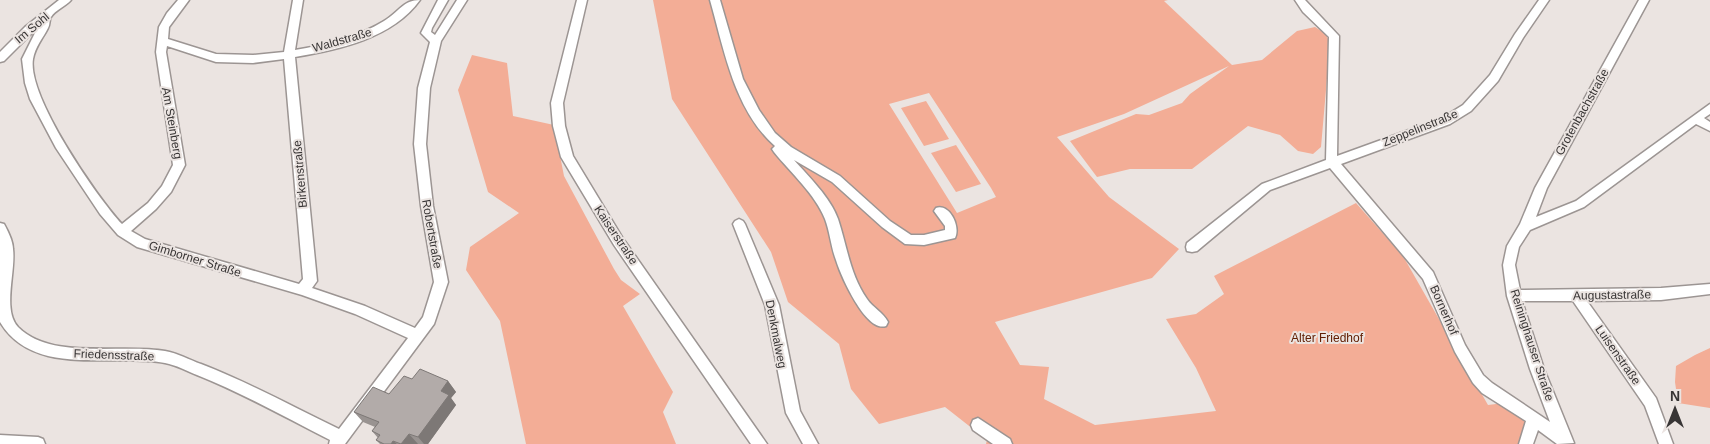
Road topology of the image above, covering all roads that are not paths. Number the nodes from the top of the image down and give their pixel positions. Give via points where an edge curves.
1 (66, 0) edge
2 (184, 0) edge
3 (298, 0) edge
4 (415, 0) edge
5 (444, 0) edge
6 (462, 0) edge
7 (582, 0) edge
8 (715, 0) edge
9 (1300, 0) edge
10 (1544, 0) edge
11 (1644, 0) edge
12 (46, 17) junction
13 (436, 41) junction
14 (162, 42) junction
15 (289, 55) junction
16 (0, 58) edge
17 (1710, 108) edge
18 (1696, 119) junction
19 (1710, 127) edge
20 (771, 136) junction
21 (1332, 162) junction
22 (940, 211) dead end
23 (739, 224) dead end
24 (1526, 226) junction
25 (0, 228) edge
26 (122, 231) junction
27 (1192, 247) dead end
28 (1710, 289) edge
29 (302, 290) junction
30 (1576, 295) junction
31 (1514, 296) junction
32 (881, 322) dead end
33 (418, 336) junction
34 (1534, 418) junction
35 (978, 425) dead end
36 (338, 440) edge
37 (0, 442) edge
38 (38, 444) edge
39 (760, 444) edge
40 (811, 444) edge
41 (1005, 444) edge
42 (1526, 444) edge
43 (1567, 444) edge
44 (1666, 444) edge

1 - 12 street, Im Sohl
2 - 14 street, Am Steinberg via 164,27
3 - 15 street
4 - 15 street, Waldstraße via 376,30
5 - 13 street via 426,33
6 - 13 street, Robertstraße
7 - 39 street, Kaiserstraße via 557,103 567,157 618,241
8 - 20 street via 738,79 754,112
9 - 21 street via 1304,8 1334,36
10 - 21 street, Zeppelinstraße via 1494,78 1467,108 1446,121
11 - 24 street, Grotenbachstraße via 1541,188
12 - 16 street, Im Sohl
12 - 26 street, Gimborner Straße via 46,24 29,51 27,64 33,90 58,142
13 - 33 street, Robertstraße via 424,88 420,144 441,282 429,320
14 - 15 street, Waldstraße via 176,43 218,58
14 - 26 street, Am Steinberg via 165,82 179,165 167,189
15 - 29 street, Birkenstraße via 310,281
17 - 18 street
18 - 19 street
18 - 24 street via 1580,204
20 - 22 street via 793,154 836,179 909,240 951,234 952,225
20 - 32 street via 831,218 842,260 862,303
21 - 27 street via 1266,186
21 - 34 street, Bornerhof via 1428,276 1460,348 1478,379
23 - 40 street, Denkmalweg via 772,305 793,413
24 - 31 street, Reininghauser Straße via 1513,246 1510,265
25 - 36 street, Friedensstraße via 8,248 5,318 13,331 28,342 60,353 166,357 222,379
26 - 29 street, Gimborner Straße via 141,243
28 - 30 street, Augustastraße
29 - 33 street, Gimborner Straße via 360,310
30 - 31 street, Augustastraße
30 - 44 street, Luisenstraße via 1651,403
31 - 43 street, Reininghauser Straße via 1537,369
33 - 36 street, Robertstraße
34 - 42 street
34 - 43 street, Bornerhof
35 - 41 street
37 - 38 street

